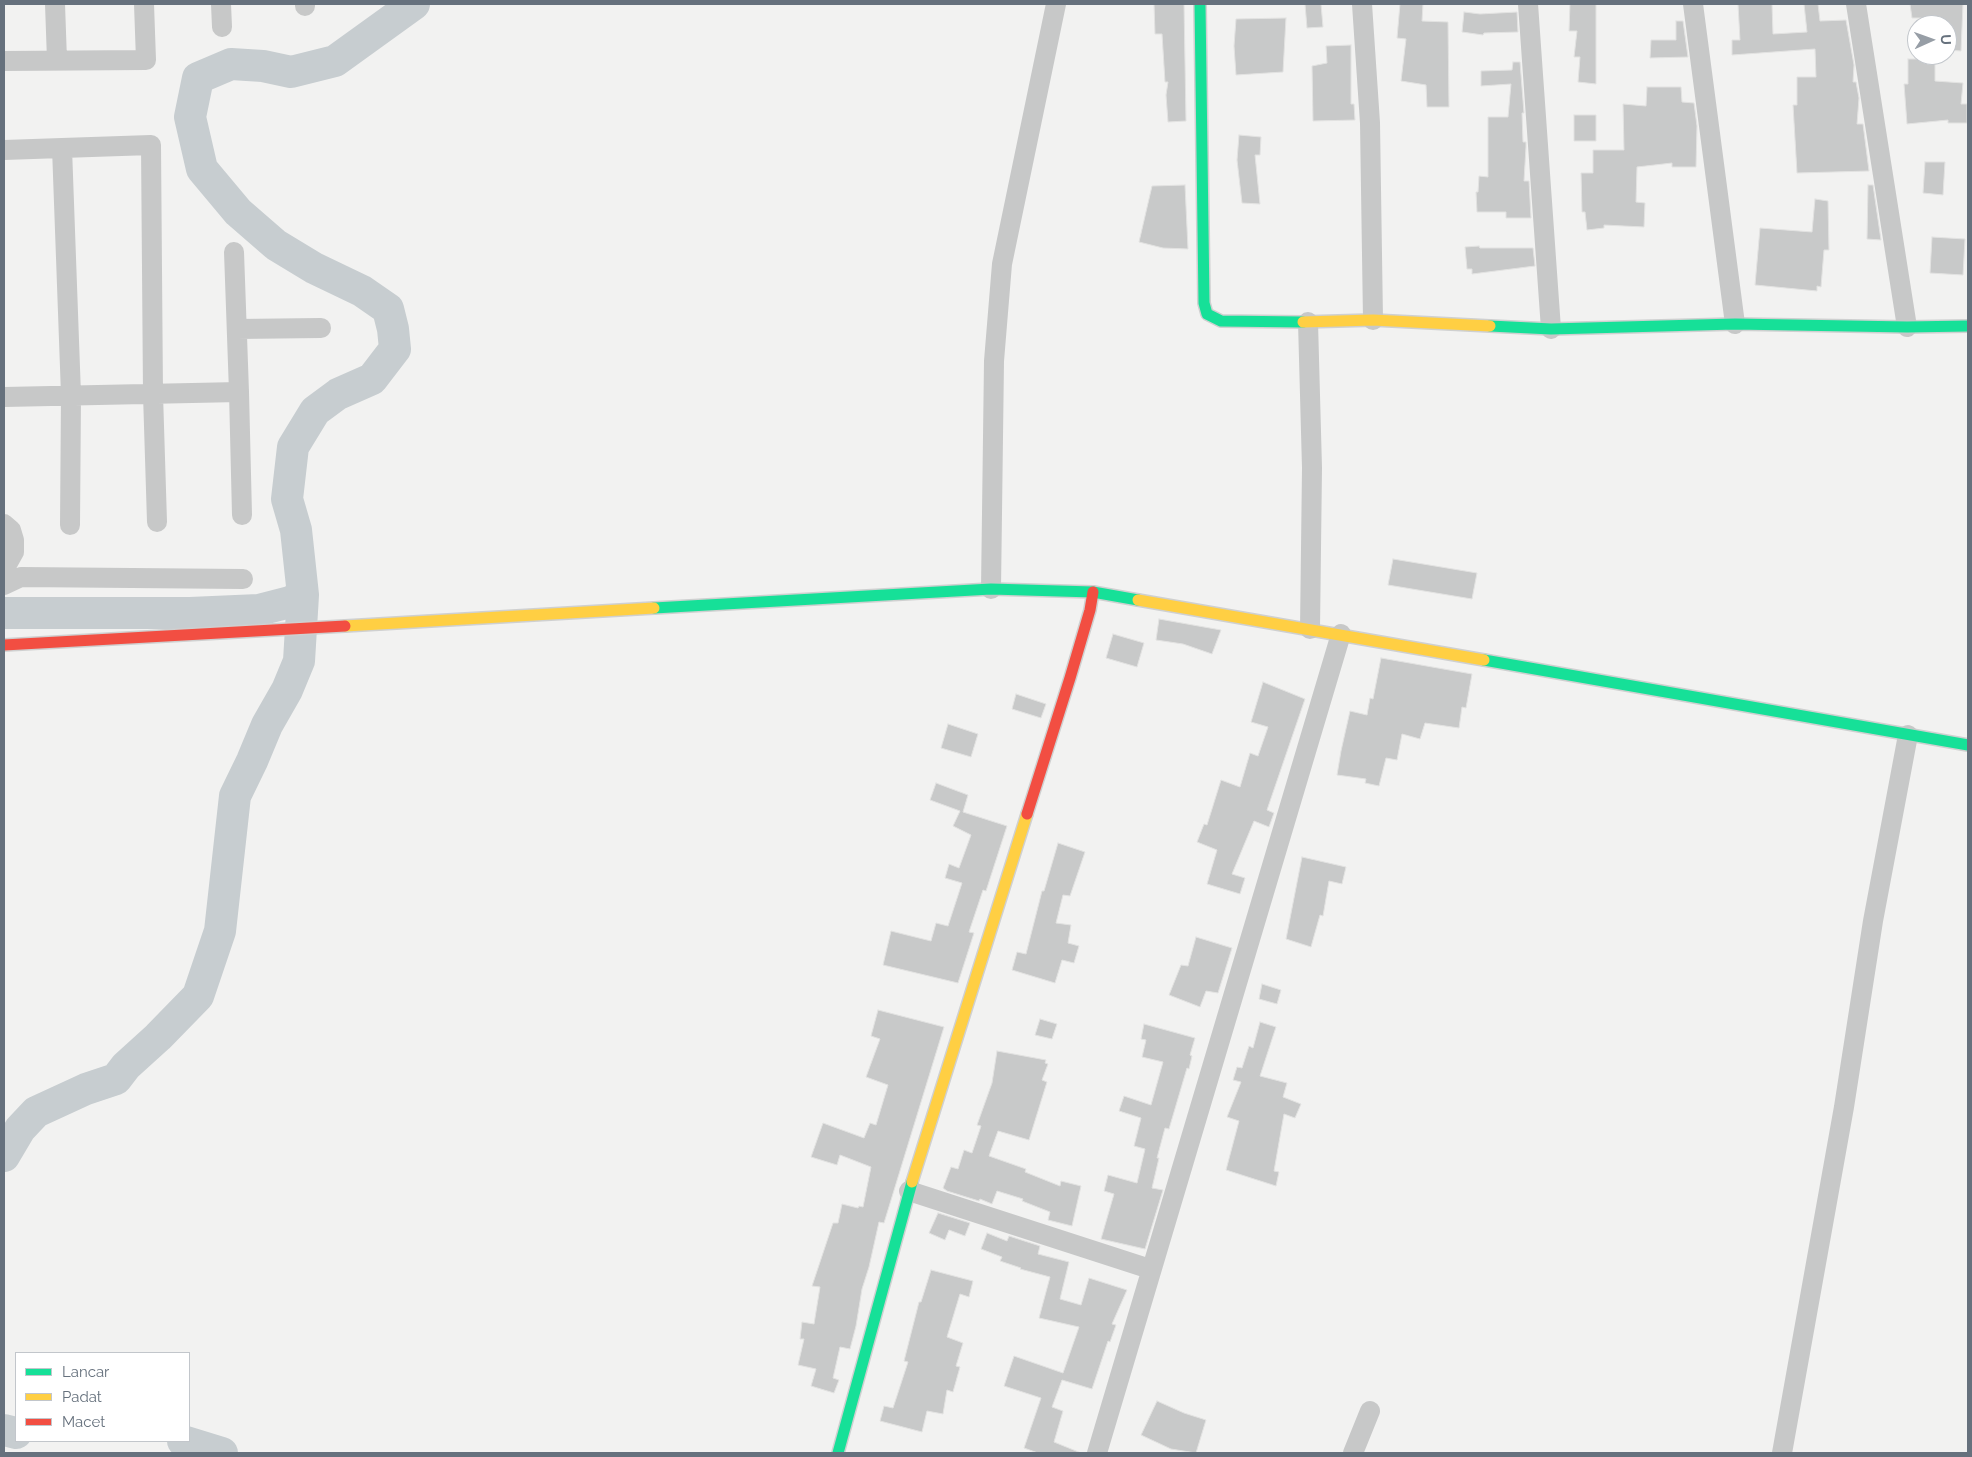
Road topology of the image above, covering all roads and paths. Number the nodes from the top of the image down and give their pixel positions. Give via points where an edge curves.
1 (55, 4) edge
2 (144, 4) edge
3 (221, 4) edge
4 (1056, 4) edge
5 (1200, 4) edge
6 (1362, 4) edge
7 (1528, 4) edge
8 (1693, 4) edge
9 (1856, 4) edge
10 (222, 27) dead end
11 (57, 60) junction
12 (4, 61) edge
13 (62, 148) junction
14 (4, 150) edge
15 (234, 252) dead end
16 (1373, 320) junction
17 (1308, 322) junction
18 (1734, 324) junction
19 (1968, 326) edge
20 (1907, 327) junction
21 (321, 328) dead end
22 (237, 329) junction
23 (1551, 329) junction
24 (239, 392) junction
25 (153, 394) junction
26 (71, 395) junction
27 (4, 397) edge
28 (242, 515) dead end
29 (157, 522) dead end
30 (4, 524) edge
31 (70, 525) dead end
32 (4, 570) edge
33 (243, 579) dead end
34 (4, 585) edge
35 (991, 589) junction
36 (1093, 592) junction
37 (1310, 629) junction
38 (1341, 634) junction
39 (4, 645) edge
40 (1908, 735) junction
41 (1968, 745) edge
42 (909, 1191) junction
43 (1150, 1269) junction
44 (1370, 1411) dead end
45 (838, 1453) edge
46 (1096, 1453) edge
47 (1353, 1453) edge
48 (1782, 1453) edge

1 - 11 street
2 - 11 street via 146,60
3 - 10 street
4 - 35 street via 1002,264 994,361
5 - 17 street via 1204,303 1207,314 1221,321
6 - 16 street via 1370,123
7 - 23 street
8 - 18 street
9 - 20 street
11 - 12 street
13 - 14 street
13 - 25 street via 151,145
13 - 26 street
15 - 22 street
16 - 17 street
16 - 23 street
17 - 37 street via 1312,468
18 - 20 street
18 - 23 street
19 - 20 street
21 - 22 street
22 - 24 street
24 - 25 street
24 - 28 street
25 - 26 street
25 - 29 street
26 - 27 street
26 - 31 street
30 - 32 street via 11,530 14,552
33 - 34 street via 21,577
35 - 36 street
35 - 39 street
36 - 37 street
36 - 42 street via 1070,678
37 - 38 street
38 - 40 street
38 - 43 street
40 - 41 street
40 - 48 street
42 - 43 street
42 - 45 street
43 - 46 street
44 - 47 street

